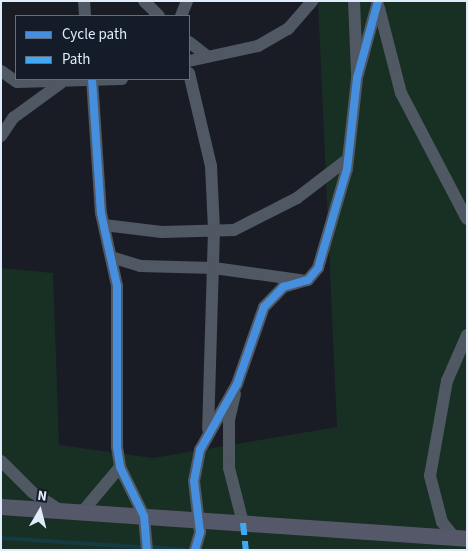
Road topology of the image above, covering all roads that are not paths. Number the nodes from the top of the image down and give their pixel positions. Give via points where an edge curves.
1 (84, 1) edge
2 (144, 1) edge
3 (187, 1) edge
4 (312, 1) edge
5 (354, 1) edge
6 (378, 2) edge
7 (85, 15) edge
8 (158, 15) edge
9 (181, 15) edge
10 (190, 43) edge
11 (208, 58) junction
12 (190, 61) edge
13 (1, 72) edge
14 (190, 77) edge
15 (357, 78) junction
16 (93, 80) edge
17 (1, 81) edge
18 (17, 82) junction
19 (61, 82) junction
20 (1, 136) edge
21 (348, 159) junction
22 (467, 219) edge
23 (104, 225) junction
24 (214, 230) junction
25 (111, 257) junction
26 (214, 268) junction
27 (308, 280) junction
28 (467, 335) edge
29 (237, 384) junction
30 (208, 434) junction
31 (1, 461) edge
32 (120, 467) junction
33 (1, 507) edge
34 (61, 511) junction
35 (82, 512) junction
36 (144, 516) junction
37 (199, 520) junction
38 (243, 523) junction
39 (461, 538) edge
40 (147, 550) edge
41 (195, 550) edge

1 - 7 street
2 - 8 street
3 - 9 street
4 - 11 street via 288,29 258,46
5 - 15 street
6 - 15 street
6 - 22 street via 401,93
10 - 11 street
11 - 12 street
13 - 18 street
14 - 24 street via 211,166
15 - 21 street
16 - 19 street
16 - 23 street
17 - 18 street
18 - 19 street
19 - 20 street via 13,118
21 - 24 street via 297,198 264,216 234,230
21 - 27 street via 318,268
23 - 24 street via 162,232
23 - 25 street
24 - 26 street
25 - 26 street via 140,266
25 - 32 street via 117,286 116,424
26 - 27 street
26 - 30 street
27 - 29 street via 283,287 264,307
28 - 39 street via 447,381 430,476 442,522
29 - 30 street
29 - 38 street via 228,445 234,497
30 - 37 street via 194,482
31 - 34 street via 32,492
32 - 35 street
32 - 36 street
33 - 34 main road
34 - 35 main road
35 - 36 main road
36 - 37 main road
36 - 40 street
37 - 38 main road
37 - 41 street
38 - 39 main road

